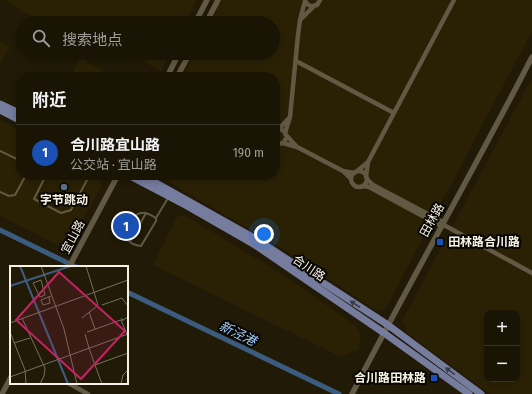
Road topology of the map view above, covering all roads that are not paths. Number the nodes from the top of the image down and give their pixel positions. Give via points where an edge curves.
1 (207, 0) edge
2 (218, 0) edge
3 (320, 0) edge
4 (454, 0) edge
5 (305, 1) edge
6 (314, 6) junction
7 (199, 16) edge
8 (210, 16) edge
9 (300, 20) junction
10 (532, 57) edge
11 (175, 60) edge
12 (186, 60) edge
13 (296, 61) junction
14 (169, 72) edge
15 (180, 72) edge
16 (0, 104) edge
17 (0, 110) edge
18 (16, 112) edge
19 (394, 113) junction
20 (290, 117) junction
21 (16, 118) edge
22 (280, 127) edge
23 (280, 130) edge
24 (286, 134) junction
25 (283, 143) junction
26 (280, 144) edge
27 (297, 147) junction
28 (0, 151) edge
29 (16, 159) edge
30 (368, 162) junction
31 (343, 171) junction
32 (355, 172) junction
33 (366, 178) junction
34 (351, 179) junction
35 (23, 180) edge
36 (44, 180) edge
37 (87, 180) edge
38 (115, 180) edge
39 (138, 180) edge
40 (151, 180) edge
41 (363, 186) junction
42 (0, 192) edge
43 (169, 196) junction
44 (146, 212) junction
45 (156, 218) junction
46 (442, 224) junction
47 (130, 242) junction
48 (70, 266) edge
49 (532, 273) edge
50 (388, 325) junction
51 (384, 333) junction
52 (10, 379) edge
53 (70, 384) edge
54 (2, 394) edge
55 (88, 394) edge
56 (352, 394) edge
57 (468, 394) edge
58 (481, 394) edge

1 - 7 street
2 - 8 street
3 - 6 street
4 - 19 street
5 - 6 street
5 - 9 street
6 - 9 street
9 - 13 street
10 - 46 street, 田林路
11 - 14 street
12 - 15 street
13 - 19 street
13 - 20 street
16 - 18 main road
17 - 21 main road
19 - 30 street
20 - 22 street
20 - 24 street
23 - 24 street
24 - 25 street
24 - 27 street
25 - 26 street
25 - 27 street
27 - 31 street
28 - 29 lane
30 - 32 street
30 - 33 street
31 - 32 street
31 - 34 street
32 - 33 street via 360,172
32 - 34 street
33 - 41 street
33 - 46 street via 373,186
34 - 41 street via 356,187
35 - 42 lane via 15,195 9,196
36 - 37 lane via 34,199 61,213 71,210
38 - 48 street, 宜山路
39 - 43 main road, 合川路
50 -> 40 main road, 合川路 via 256,239
41 - 46 street
43 - 45 lane
43 - 51 main road, 合川路 via 255,245
44 - 45 lane
44 - 47 lane
44 - 47 lane via 136,215 125,234 124,237
45 - 47 lane via 141,246
46 - 49 street
46 - 50 street, 田林路
50 - 51 street, 田林路
58 -> 50 main road, 合川路
51 - 56 street, 田林路
51 - 57 main road, 合川路
52 - 54 street
53 - 55 street

